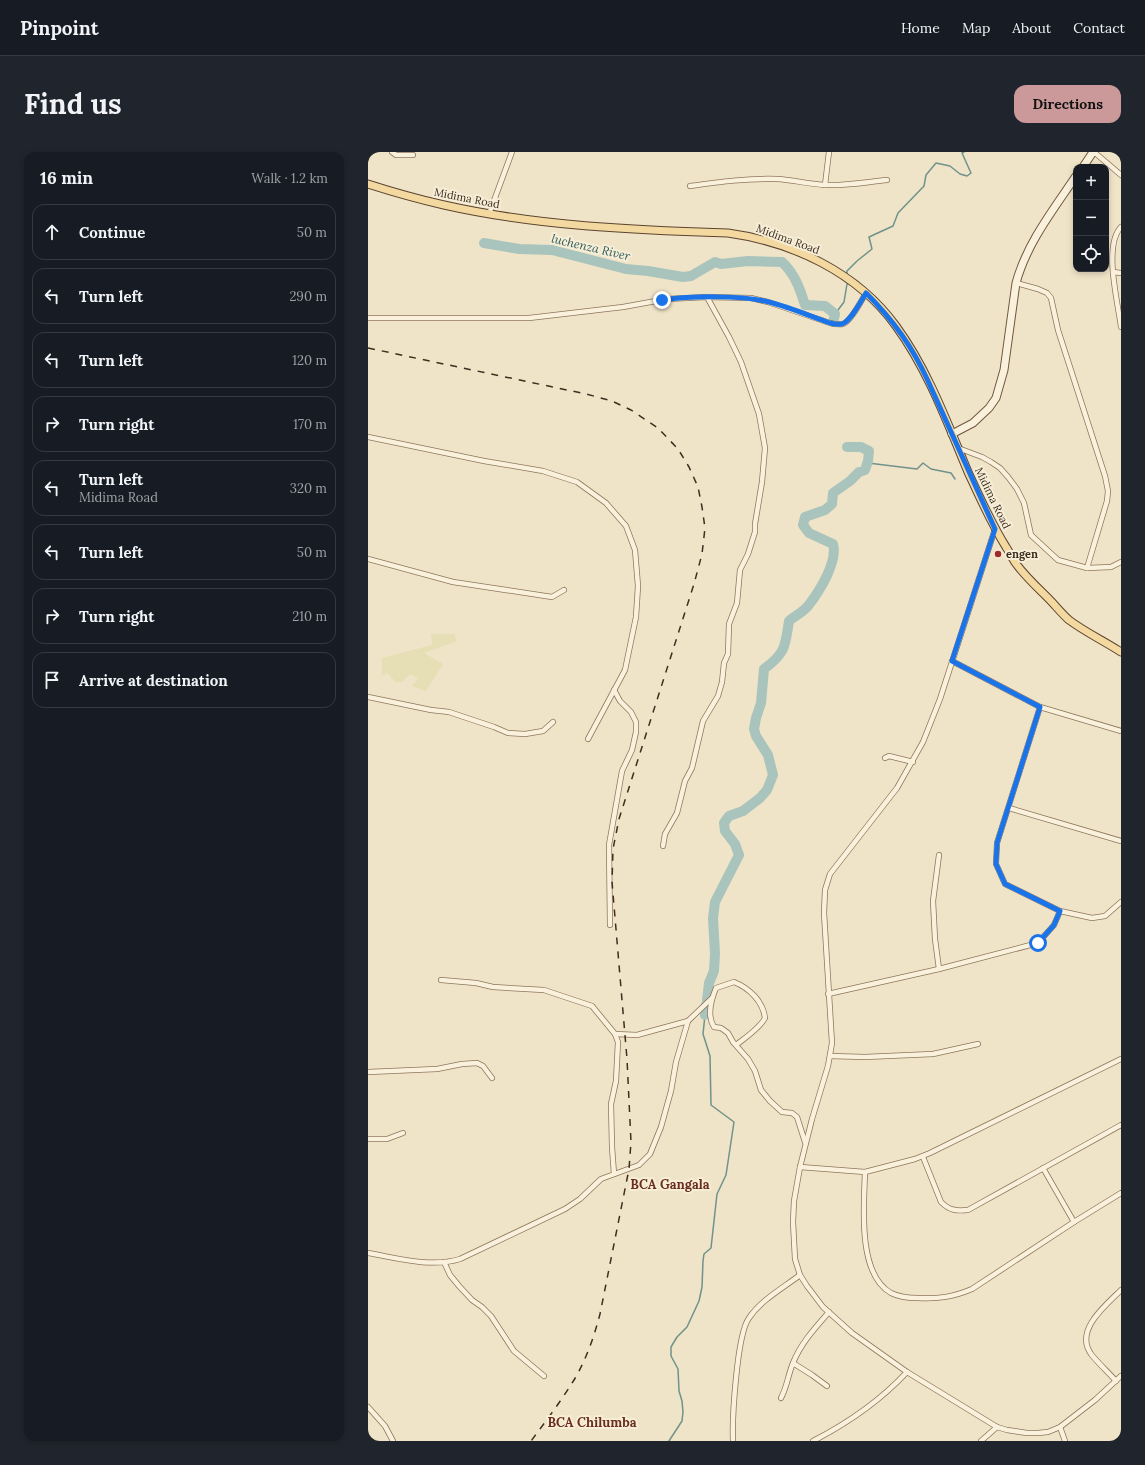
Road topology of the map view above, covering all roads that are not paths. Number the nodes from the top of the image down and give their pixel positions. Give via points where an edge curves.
1 (392, 152) edge
2 (512, 152) edge
3 (829, 152) edge
4 (1094, 152) edge
5 (413, 155) dead end
6 (1084, 164) edge
7 (1121, 175) edge
8 (887, 180) dead end
9 (1073, 180) edge
10 (368, 184) edge
11 (826, 185) junction
12 (690, 186) dead end
13 (490, 214) junction
14 (1121, 227) edge
15 (1113, 272) junction
16 (1121, 273) edge
17 (1016, 283) junction
18 (866, 293) junction
19 (707, 297) junction
20 (368, 318) edge
21 (1121, 327) edge
22 (952, 434) junction
23 (368, 437) edge
24 (958, 448) junction
25 (995, 529) junction
26 (368, 559) edge
27 (1121, 562) edge
28 (1087, 568) junction
29 (564, 590) dead end
30 (1121, 652) edge
31 (952, 661) junction
32 (614, 690) junction
33 (368, 697) edge
34 (1040, 707) junction
35 (553, 722) dead end
36 (1121, 731) edge
37 (588, 739) dead end
38 (885, 758) dead end
39 (913, 762) junction
40 (1009, 808) junction
41 (1121, 842) edge
42 (663, 846) dead end
43 (939, 855) dead end
44 (1121, 902) edge
45 (1060, 911) junction
46 (610, 925) dead end
47 (939, 969) junction
48 (441, 980) dead end
49 (828, 994) junction
50 (712, 998) junction
51 (688, 1021) junction
52 (615, 1034) junction
53 (978, 1044) dead end
54 (736, 1046) junction
55 (830, 1056) junction
56 (1121, 1058) edge
57 (368, 1072) edge
58 (492, 1078) dead end
59 (1121, 1125) edge
60 (403, 1133) dead end
61 (368, 1139) edge
62 (806, 1144) junction
63 (923, 1157) junction
64 (800, 1167) junction
65 (1043, 1168) junction
66 (865, 1172) junction
67 (614, 1174) junction
68 (1121, 1193) edge
69 (1074, 1222) junction
70 (368, 1254) edge
71 (444, 1262) junction
72 (800, 1275) junction
73 (1121, 1290) edge
74 (829, 1312) junction
75 (793, 1363) junction
76 (907, 1372) junction
77 (544, 1376) dead end
78 (1121, 1376) edge
79 (1116, 1381) junction
80 (827, 1386) dead end
81 (780, 1398) dead end
82 (368, 1407) edge
83 (997, 1427) junction
84 (1060, 1427) junction
85 (393, 1441) edge
86 (732, 1441) edge
87 (813, 1441) edge
88 (981, 1441) edge
89 (1065, 1441) edge

1 - 5 street via 396,156
2 - 13 street
3 - 11 street
4 - 6 street
4 - 7 street
8 - 11 street
9 - 17 street via 1030,247
10 - 13 main road, Midima Road via 438,204
11 - 12 street via 770,179
13 - 18 main road, Midima Road via 571,225 750,236 819,261
14 - 15 street via 1113,244
15 - 16 street
15 - 21 street
17 - 22 street via 1004,370 996,398 973,423
17 - 28 street via 1038,289 1051,298 1058,330 1105,476 1107,500
18 - 19 street via 849,319 838,325 751,298
18 - 22 main road, Midima Road via 905,339 924,371
19 - 20 street via 667,299 529,318
19 - 42 street via 741,362 759,414 765,448 755,532 740,570 737,603 729,624 728,654 724,663 722,682 718,696 703,721 692,768 685,781 677,813 665,834
22 - 24 main road, Midima Road
23 - 32 street via 543,471 577,482 606,503 626,526 635,550 638,586 636,617 625,670
24 - 25 main road, Midima Road
24 - 28 street via 991,462 1008,477 1024,503 1031,535 1058,560
25 - 30 main road, Midima Road via 1017,565 1069,620
25 - 31 street
26 - 29 street via 453,582 552,596
27 - 28 street via 1111,567
31 - 34 street
31 - 39 street via 932,721
32 - 37 street
32 - 46 street via 620,702 632,712 636,732 632,750 622,771 609,845
33 - 35 street via 449,712 508,733 525,734 543,730
34 - 36 street
34 - 40 street
38 - 39 street via 889,756
39 - 49 street via 897,788 826,882 824,913
40 - 41 street
40 - 45 street via 997,843 996,864 1005,884
43 - 47 street via 934,902
44 - 45 street via 1105,916 1099,917 1092,918
45 - 47 street via 1054,925 1038,943
47 - 49 street
48 - 52 street via 544,990 584,1002 592,1006
49 - 55 street via 832,1037
50 - 51 street
50 - 54 street via 710,1014 714,1027 728,1033
50 - 54 street via 716,988 734,982 753,995 762,1006 765,1018 763,1022
51 - 52 street via 637,1035
51 - 67 street via 655,1144 650,1154 639,1165
52 - 67 street via 618,1042 616,1081 611,1104
53 - 55 street via 933,1054
54 - 62 street via 753,1065 761,1090 770,1101 782,1112 792,1113 797,1117
55 - 62 street
56 - 63 street
57 - 58 street via 429,1070 477,1064 483,1066
59 - 65 street
60 - 61 street via 387,1139
62 - 64 street
63 - 65 street via 941,1202 954,1211 968,1210
63 - 66 street
64 - 66 street
64 - 72 street via 793,1222 795,1259
65 - 69 street
66 - 69 street via 864,1227 867,1254 879,1282 892,1293 909,1298 938,1299 972,1289
67 - 71 street via 601,1179 580,1199 564,1209 460,1259
68 - 69 street
70 - 71 street
71 - 77 street via 450,1275 472,1300 491,1316 514,1350
72 - 74 street
72 - 86 street via 754,1311 744,1326
73 - 79 street via 1090,1324 1086,1335 1090,1353
74 - 75 street via 802,1344
74 - 76 street via 852,1333
75 - 80 street
75 - 81 street
76 - 83 street
76 - 87 street via 875,1402
78 - 79 street
79 - 84 street
82 - 85 street via 385,1426
83 - 84 street via 1027,1434 1048,1432
83 - 88 street
84 - 89 street

